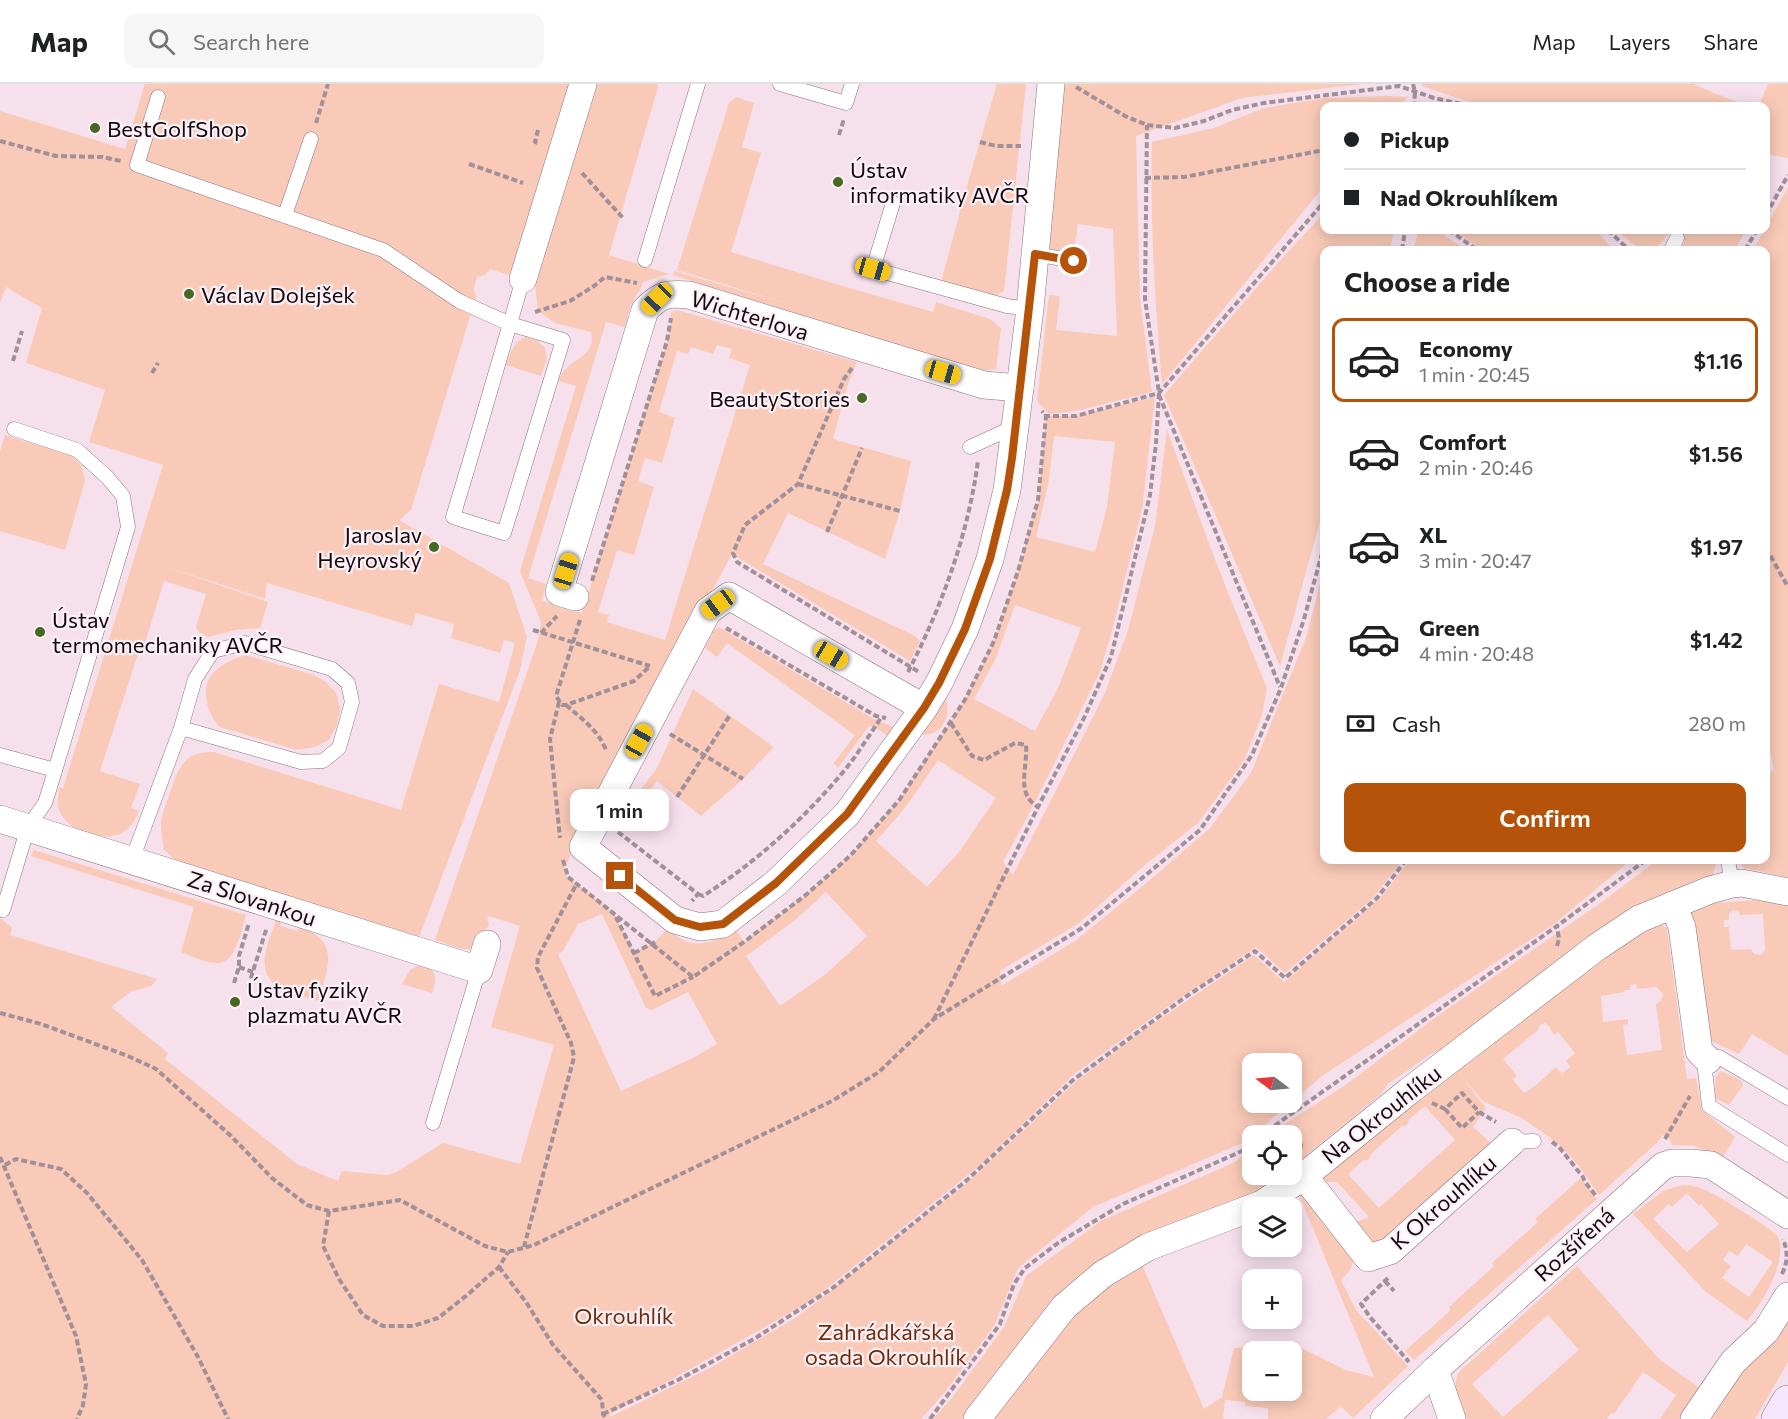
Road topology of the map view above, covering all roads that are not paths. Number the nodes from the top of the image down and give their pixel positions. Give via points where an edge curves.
1 (583, 84) edge
2 (698, 84) edge
3 (780, 84) edge
4 (852, 84) edge
5 (1051, 84) edge
6 (158, 97) dead end
7 (311, 139) road end
8 (893, 203) dead end
9 (285, 215) junction
10 (1035, 254) junction
11 (645, 260) dead end
12 (1074, 261) dead end
13 (523, 279) joint
14 (1030, 309) junction
15 (510, 324) junction
16 (1020, 388) junction
17 (1027, 420) junction
18 (14, 429) dead end
19 (975, 445) road end
20 (582, 599) road end
21 (924, 708) junction
22 (181, 728) junction
23 (0, 754) edge
24 (55, 770) junction
25 (0, 819) edge
26 (28, 827) junction
27 (132, 860) junction
28 (1730, 872) edge
29 (1788, 892) edge
30 (1673, 905) junction
31 (3, 910) dead end
32 (487, 944) dead end
33 (479, 970) junction
34 (1708, 1060) junction
35 (1788, 1098) edge
36 (433, 1123) dead end
37 (1514, 1135) road end
38 (1788, 1155) edge
39 (1304, 1176) junction
40 (1782, 1222) edge
41 (1782, 1289) edge
42 (1424, 1368) junction
43 (1788, 1402) edge
44 (977, 1419) edge
45 (1384, 1419) edge
46 (1452, 1419) edge
47 (1694, 1419) edge
48 (1779, 1419) edge

1 - 13 street
2 - 11 lane
3 - 4 lane via 846,103
5 - 10 street
6 - 9 lane via 137,165
7 - 9 lane
8 - 14 lane via 873,269
9 - 15 lane via 382,250 459,300
10 - 12 lane
10 - 14 street
13 - 15 lane
14 - 16 street
15 - 15 lane via 563,340 504,533 453,517
16 - 17 street
16 - 20 street, Wichterlova via 984,385 689,296 670,294 657,299 645,310 559,592
17 - 19 lane
17 - 21 street via 990,559 965,629
18 - 24 lane via 77,450 123,496 128,528
21 - 21 street via 847,814 776,883 723,924 700,927 675,920 583,847 602,831 619,778 729,596
22 - 22 lane via 195,679 213,651 245,643 332,669 348,683 352,702 339,748 323,760 301,762
22 - 27 lane
23 - 24 lane
24 - 26 lane via 45,803
25 - 26 street, Za Slovankou
26 - 27 street, Za Slovankou
26 - 31 lane
27 - 33 street, Za Slovankou
28 - 29 street, Na Okrouhlíku via 1742,883
28 - 30 street, Na Okrouhlíku via 1710,890
30 - 34 street via 1682,927 1699,1051
30 - 39 street, Na Okrouhlíku via 1639,919 1597,947
32 - 33 street
33 - 36 lane
34 - 35 lane via 1719,1058
34 - 38 lane via 1705,1070 1709,1106
37 - 39 street, K Okrouhlíku via 1390,1251 1368,1258
39 - 44 street, Na Okrouhlíku via 1262,1204 1148,1247 1103,1274 1064,1307
40 - 42 street, Rozšířená via 1711,1165 1691,1162 1662,1166
41 - 47 street via 1766,1331 1733,1362
42 - 45 street, Rozšířená
42 - 46 street
43 - 48 main road

